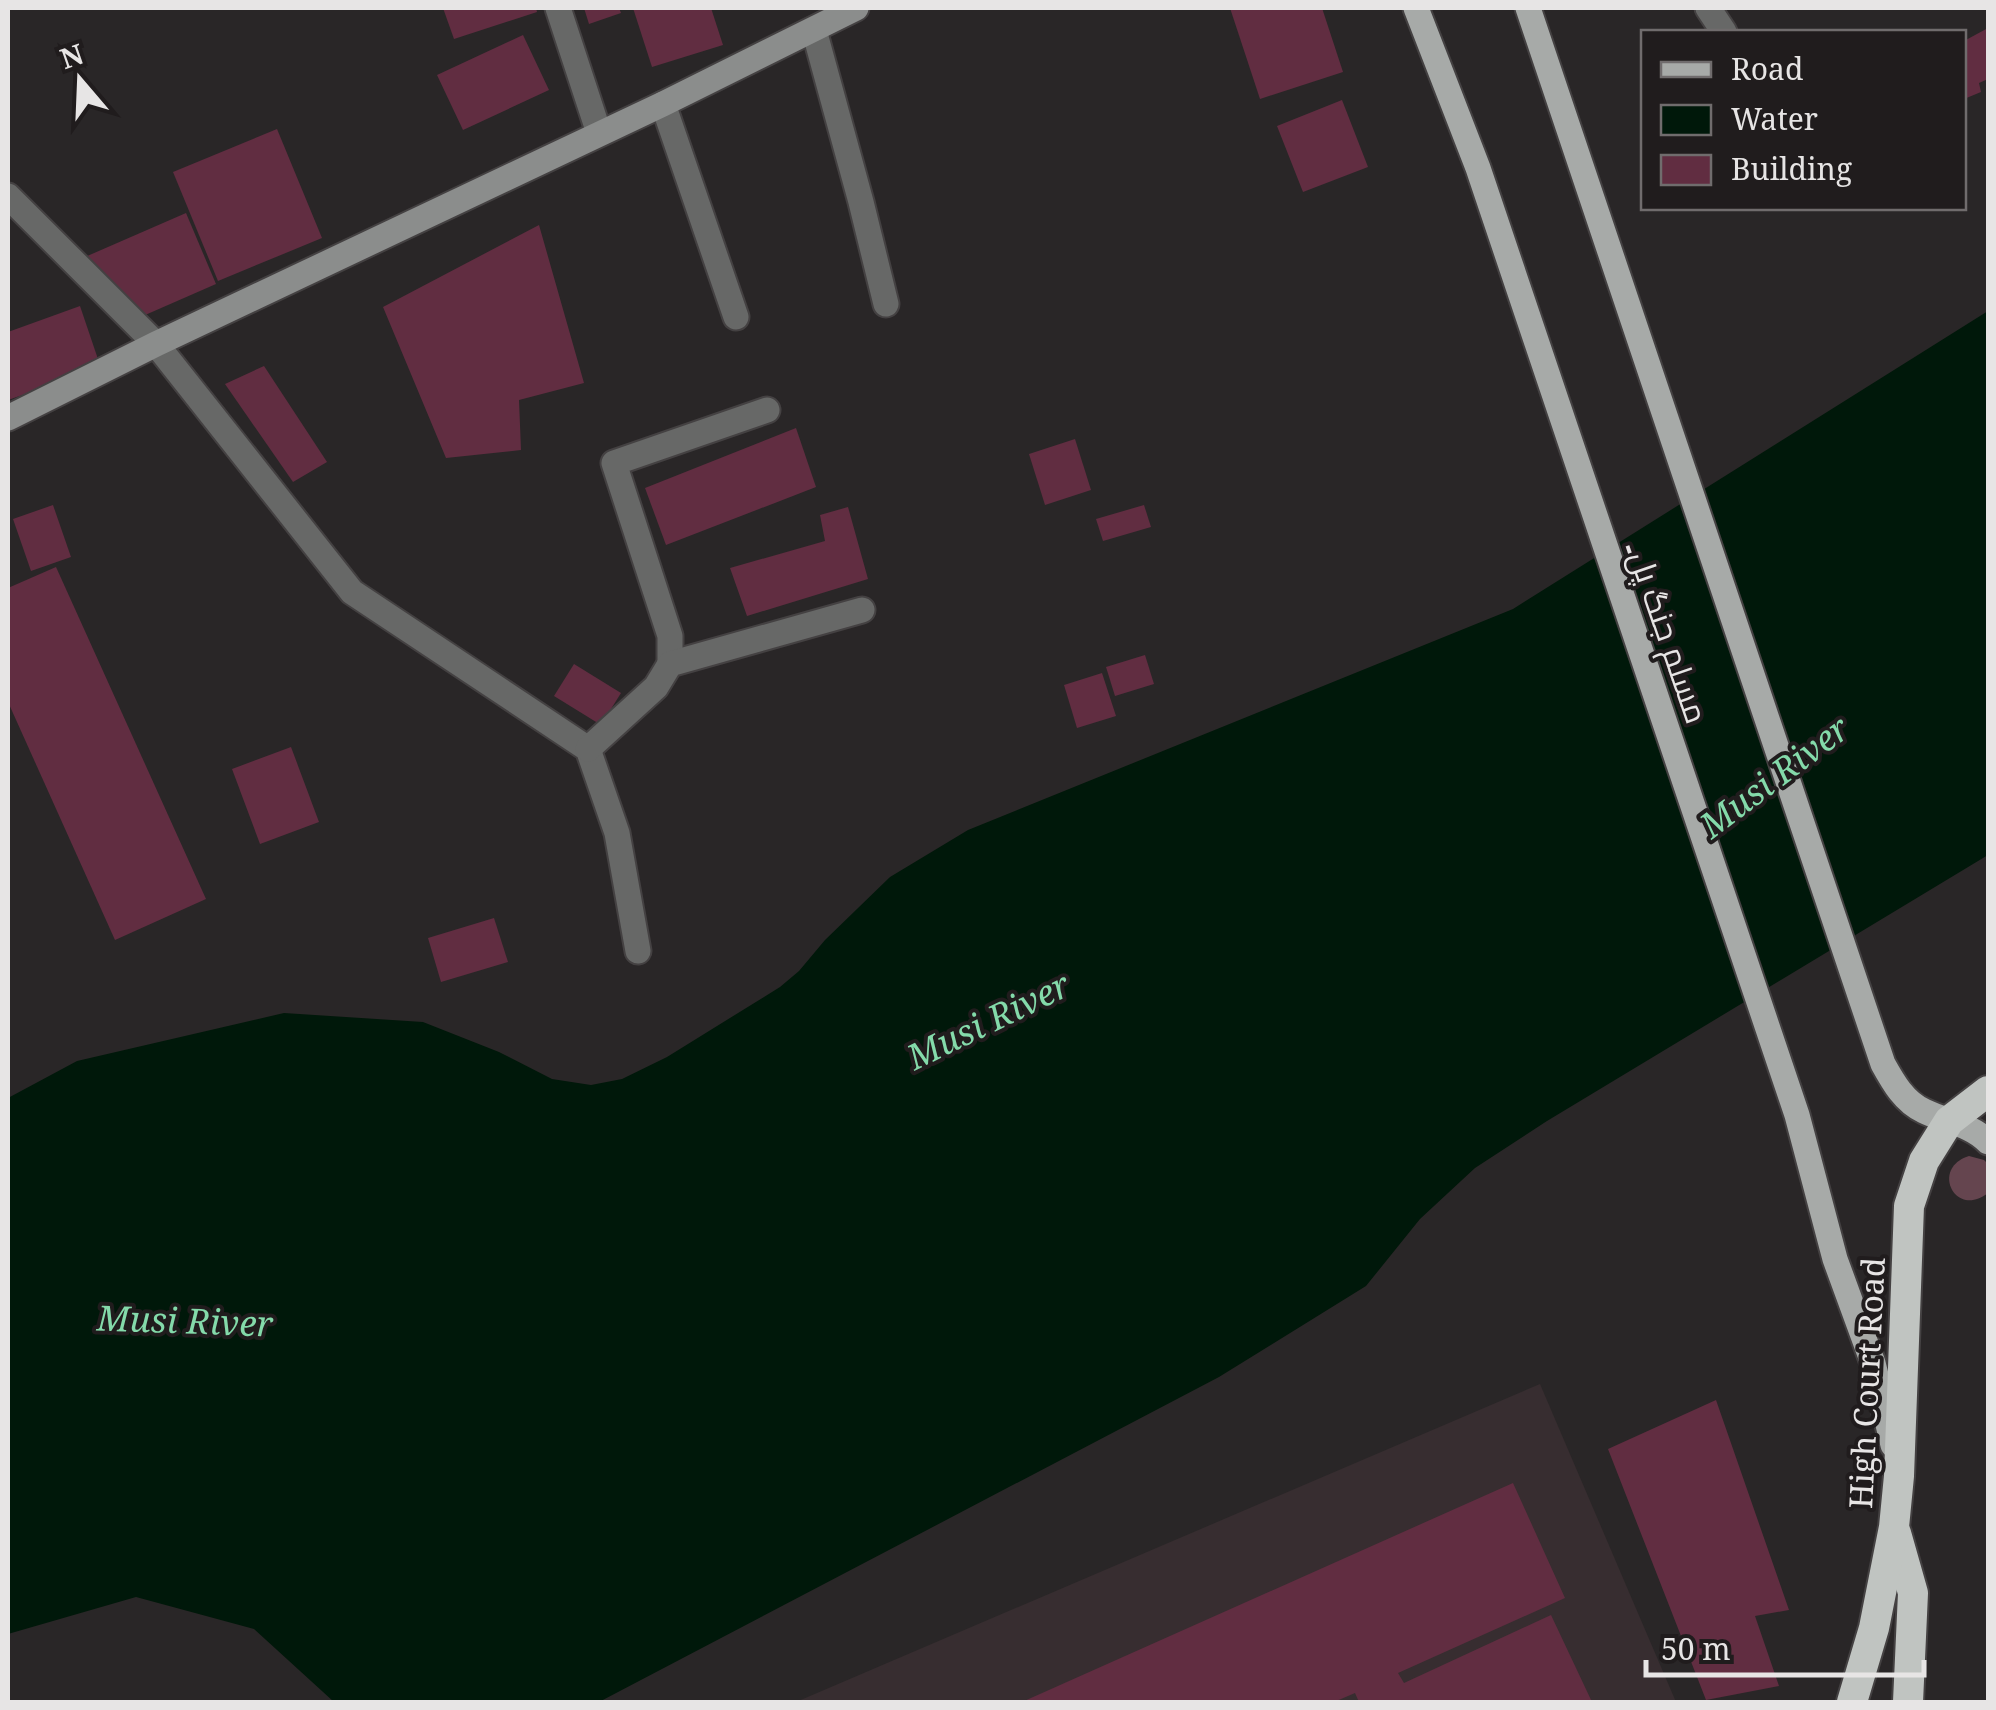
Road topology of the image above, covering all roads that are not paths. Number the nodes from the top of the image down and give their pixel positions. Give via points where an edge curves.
1 (558, 8) edge
2 (856, 8) edge
3 (1416, 8) edge
4 (1528, 8) edge
5 (1708, 8) edge
6 (814, 30) junction
7 (1723, 30) edge
8 (664, 104) junction
9 (598, 133) junction
10 (13, 211) edge
11 (886, 304) dead end
12 (736, 317) dead end
13 (156, 344) junction
14 (767, 410) dead end
15 (8, 418) edge
16 (862, 610) dead end
17 (670, 664) junction
18 (588, 749) junction
19 (638, 951) dead end
20 (1988, 1091) edge
21 (1949, 1121) junction
22 (1988, 1142) edge
23 (1899, 1476) junction
24 (1894, 1526) junction
25 (1852, 1702) edge
26 (1908, 1702) edge

1 - 9 street
2 - 6 main road
3 - 23 main road, مسلم جنگ پل۔ via 1478,168 1797,1115 1835,1258 1873,1363
4 - 21 main road, مسلم جنگ پل۔ via 1883,1064 1920,1110
5 - 7 street
6 - 8 main road
6 - 11 street
8 - 9 main road
8 - 12 street
9 - 13 main road
10 - 13 street
13 - 15 main road
13 - 18 street via 352,592
14 - 17 street via 614,464 670,636
16 - 17 street
17 - 18 street via 656,688
18 - 19 street via 617,833
20 - 21 highway, High Court Road
21 - 22 main road, مسلم جنگ پل۔
21 - 23 highway, High Court Road via 1924,1161 1909,1206
23 - 24 highway, High Court Road
24 - 25 highway, High Court Road
24 - 26 highway via 1914,1594

